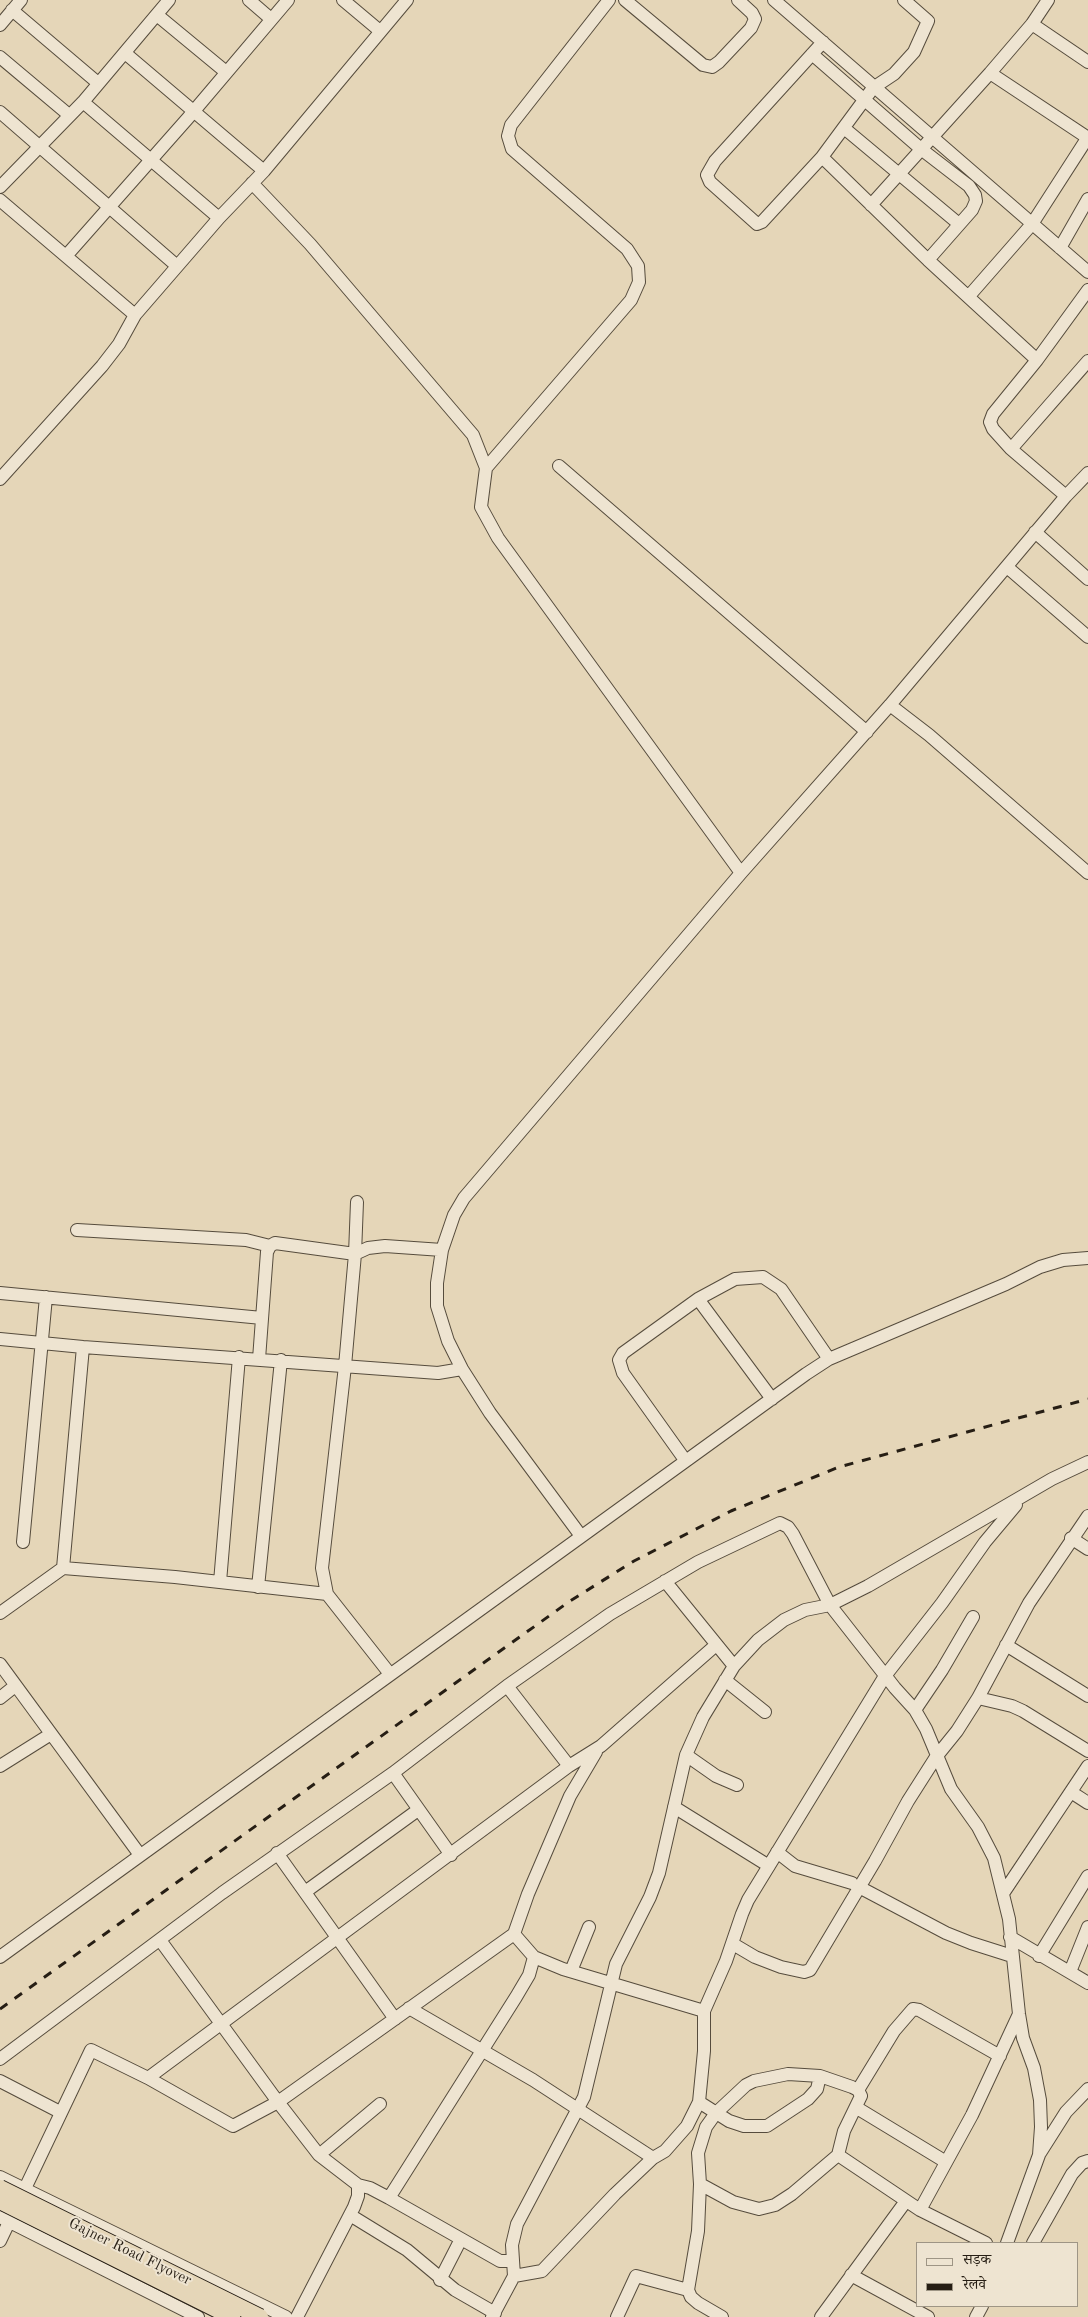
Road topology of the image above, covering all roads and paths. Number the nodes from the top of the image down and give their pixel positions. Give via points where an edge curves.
1 (21, 0) edge
2 (169, 0) edge
3 (249, 0) edge
4 (288, 0) edge
5 (343, 0) edge
6 (388, 0) edge
7 (407, 0) edge
8 (609, 0) edge
9 (625, 0) edge
10 (738, 0) edge
11 (774, 0) edge
12 (904, 0) edge
13 (1048, 0) edge
14 (12, 10) junction
15 (398, 10) junction
16 (157, 15) junction
17 (271, 19) junction
18 (1032, 24) junction
19 (0, 25) edge
20 (380, 31) junction
21 (822, 42) junction
22 (125, 53) junction
23 (812, 54) junction
24 (0, 57) edge
25 (1088, 62) edge
26 (226, 72) junction
27 (990, 73) junction
28 (98, 83) junction
29 (873, 88) junction
30 (864, 100) junction
31 (83, 102) junction
32 (0, 112) edge
33 (193, 112) junction
34 (69, 115) junction
35 (844, 128) junction
36 (1088, 137) edge
37 (931, 138) junction
38 (40, 147) junction
39 (921, 149) junction
40 (822, 157) junction
41 (151, 161) junction
42 (264, 171) junction
43 (899, 174) junction
44 (252, 183) junction
45 (0, 187) edge
46 (1088, 199) edge
47 (0, 200) edge
48 (871, 205) junction
49 (110, 208) junction
50 (219, 218) junction
51 (959, 224) junction
52 (1032, 224) junction
53 (1060, 248) junction
54 (66, 256) junction
55 (928, 260) junction
56 (177, 266) junction
57 (1088, 272) edge
58 (1088, 290) edge
59 (969, 296) junction
60 (135, 315) junction
61 (1037, 360) junction
62 (1088, 361) edge
63 (1011, 449) junction
64 (559, 466) dead end
65 (486, 468) junction
66 (1088, 473) edge
67 (0, 479) edge
68 (1066, 496) junction
69 (1035, 532) junction
70 (1007, 567) junction
71 (1088, 579) edge
72 (1088, 637) edge
73 (890, 705) junction
74 (867, 732) junction
75 (741, 872) junction
76 (1088, 873) edge
77 (357, 1202) dead end
78 (77, 1230) dead end
79 (270, 1246) junction
80 (442, 1250) junction
81 (355, 1254) junction
82 (1088, 1258) edge
83 (0, 1292) edge
84 (46, 1297) junction
85 (698, 1299) junction
86 (262, 1318) junction
87 (0, 1339) edge
88 (42, 1343) junction
89 (83, 1347) junction
90 (239, 1357) junction
91 (259, 1359) junction
92 (828, 1359) junction
93 (281, 1360) junction
94 (345, 1366) junction
95 (462, 1368) junction
96 (772, 1399) junction
97 (685, 1460) junction
98 (1088, 1462) edge
99 (1023, 1497) junction
100 (1088, 1516) edge
101 (581, 1536) junction
102 (1071, 1538) junction
103 (23, 1542) dead end
104 (1088, 1549) edge
105 (63, 1568) junction
106 (665, 1581) junction
107 (220, 1582) junction
108 (258, 1586) junction
109 (327, 1594) junction
110 (0, 1596) edge
111 (830, 1605) junction
112 (4, 1610) edge
113 (973, 1617) dead end
114 (716, 1645) junction
115 (1006, 1645) junction
116 (0, 1664) edge
117 (734, 1666) junction
118 (390, 1674) junction
119 (884, 1676) junction
120 (725, 1680) junction
121 (15, 1686) junction
122 (507, 1686) junction
123 (1088, 1696) edge
124 (0, 1698) edge
125 (978, 1698) junction
126 (915, 1710) junction
127 (765, 1712) dead end
128 (51, 1734) junction
129 (600, 1746) junction
130 (1088, 1751) edge
131 (686, 1755) junction
132 (936, 1757) junction
133 (0, 1766) edge
134 (569, 1766) junction
135 (1088, 1766) edge
136 (392, 1773) junction
137 (737, 1786) dead end
138 (1071, 1792) junction
139 (1088, 1803) edge
140 (674, 1807) junction
141 (418, 1810) junction
142 (777, 1852) junction
143 (277, 1854) junction
144 (140, 1855) junction
145 (452, 1855) junction
146 (769, 1866) junction
147 (1088, 1876) edge
148 (856, 1885) junction
149 (305, 1892) junction
150 (1004, 1892) junction
151 (589, 1927) dead end
152 (1088, 1927) edge
153 (514, 1934) junction
154 (1010, 1937) junction
155 (338, 1939) junction
156 (160, 1940) junction
157 (733, 1944) junction
158 (1012, 1956) junction
159 (1040, 1956) junction
160 (0, 1957) edge
161 (534, 1957) junction
162 (571, 1971) junction
163 (1070, 1972) junction
164 (612, 1983) junction
165 (1088, 1983) edge
166 (409, 2008) junction
167 (704, 2011) junction
168 (1019, 2014) junction
169 (395, 2019) junction
170 (221, 2023) junction
171 (482, 2050) junction
172 (1000, 2056) junction
173 (0, 2059) edge
174 (820, 2076) junction
175 (148, 2078) junction
176 (0, 2081) edge
177 (1088, 2089) edge
178 (858, 2090) junction
179 (278, 2102) junction
180 (699, 2102) junction
181 (380, 2104) dead end
182 (579, 2108) junction
183 (857, 2108) junction
184 (60, 2112) junction
185 (716, 2113) junction
186 (319, 2155) junction
187 (838, 2155) junction
188 (1039, 2155) junction
189 (653, 2158) junction
190 (1088, 2161) edge
191 (946, 2162) junction
192 (0, 2177) edge
193 (700, 2184) junction
194 (358, 2185) junction
195 (0, 2188) edge
196 (24, 2189) junction
197 (390, 2198) junction
198 (0, 2201) edge
199 (906, 2201) junction
200 (920, 2210) junction
201 (350, 2216) junction
202 (5, 2220) edge
203 (461, 2239) junction
204 (0, 2241) edge
205 (984, 2242) edge
206 (1007, 2242) edge
207 (1034, 2242) edge
208 (513, 2261) junction
209 (851, 2275) junction
210 (514, 2276) junction
211 (440, 2280) junction
212 (688, 2290) junction
213 (494, 2315) edge
214 (198, 2317) edge
215 (232, 2317) edge
216 (260, 2317) edge
217 (286, 2317) edge
218 (297, 2317) edge
219 (617, 2317) edge
220 (722, 2317) edge
221 (821, 2317) edge
222 (928, 2317) edge

1 - 14 street
2 - 16 street
3 - 17 street
4 - 17 street
5 - 20 street
6 - 15 street
7 - 15 street
8 - 65 street via 511,125 508,136 512,149 627,250 638,266 639,282 631,300
9 - 10 street via 703,65 712,66 751,28 755,19
11 - 21 street
12 - 29 street via 928,21 914,52 894,74
13 - 18 street
14 - 19 street
14 - 28 street
15 - 20 street
16 - 22 street
16 - 26 street
17 - 26 street
18 - 25 street
18 - 27 street
20 - 42 street
21 - 23 street
21 - 29 street
22 - 28 street
22 - 33 street
23 - 30 street
23 - 40 street via 715,161 707,174 710,182 757,224
24 - 34 street
26 - 33 street
27 - 36 street
27 - 37 street
28 - 31 street
29 - 30 street
29 - 37 street
30 - 35 street
30 - 39 street
31 - 34 street
31 - 41 street
32 - 38 street
33 - 41 street
33 - 42 street
34 - 38 street
35 - 40 street
35 - 43 street
36 - 52 street
37 - 39 street
37 - 52 street
38 - 45 street
38 - 49 street
39 - 43 street
39 - 51 street via 975,194 972,210
40 - 48 street
41 - 49 street
41 - 50 street
42 - 44 street
43 - 48 street
43 - 51 street
44 - 50 street
44 - 65 street via 310,244 473,435
46 - 53 street
47 - 54 street
48 - 55 street
49 - 54 street
49 - 56 street
50 - 56 street
51 - 55 street
52 - 53 street
52 - 59 street
53 - 57 street
54 - 60 street
55 - 59 street
56 - 60 street
58 - 61 street
59 - 61 street
60 - 67 street via 102,366
61 - 63 street via 990,422 992,429
62 - 63 street
63 - 68 street
64 - 74 street
65 - 75 street via 481,507 498,538
66 - 68 street
68 - 69 street
69 - 70 street
69 - 71 street
70 - 72 street
70 - 73 street
73 - 74 street
73 - 76 street
74 - 75 street
75 - 80 street via 464,1198 454,1215
77 - 81 street
78 - 79 street via 246,1240
79 - 81 street via 275,1243
79 - 86 street
80 - 81 street via 385,1246
80 - 95 street via 437,1284 438,1306 448,1341
81 - 94 street
82 - 92 street via 1063,1260 1040,1267
83 - 84 street
84 - 86 street
84 - 88 street
85 - 92 street via 735,1279 763,1277 781,1289
85 - 96 street
85 - 97 street via 623,1353 619,1360 622,1372
86 - 91 street
87 - 88 street
88 - 89 street
88 - 103 street
89 - 90 street
89 - 105 street
90 - 91 street
90 - 107 street
91 - 93 street
92 - 96 street
93 - 94 street
93 - 108 street
94 - 95 street via 438,1373
94 - 109 street via 322,1552
95 - 101 street via 490,1413
96 - 97 street
97 - 101 street
98 - 99 street
99 - 111 street
99 - 119 street
100 - 102 street
101 - 118 street
102 - 104 street
102 - 115 street
105 - 107 street
105 - 112 street
106 - 111 street via 780,1523 793,1534
106 - 114 street
106 - 122 street via 610,1614
107 - 108 street
108 - 109 street
109 - 118 street
110 - 112 street
111 - 117 street via 805,1610 784,1620 758,1640
111 - 119 street
113 - 126 street
114 - 117 street
114 - 129 street
115 - 123 street
115 - 125 street
116 - 121 street
117 - 120 street
118 - 144 street
119 - 126 street
119 - 142 street
120 - 127 street
120 - 131 street
121 - 124 street
121 - 128 street
122 - 134 street
122 - 136 street
125 - 130 street via 1023,1711
125 - 132 street
126 - 132 street
128 - 133 street
128 - 144 street
129 - 134 street
129 - 153 street via 570,1796
131 - 137 street
131 - 140 street
132 - 148 street
132 - 150 street via 951,1789 978,1827 994,1858
134 - 145 street
135 - 138 street
136 - 141 street
136 - 143 street
138 - 139 street
138 - 150 street
140 - 146 street
140 - 164 street via 659,1873 616,1964
141 - 145 street
141 - 149 street
142 - 146 street
142 - 148 street via 796,1866
143 - 149 street
143 - 156 street
144 - 160 street
145 - 155 street
146 - 157 street via 742,1914
147 - 159 street
148 - 157 street via 810,1970 804,1972 781,1967
148 - 158 street via 946,1933
149 - 155 street
150 - 154 street
151 - 162 street
152 - 163 street
153 - 161 street
153 - 166 street
154 - 158 street
154 - 159 street
155 - 169 street
155 - 170 street
156 - 170 street
156 - 173 street
157 - 167 street
158 - 168 street
159 - 163 street
161 - 162 street
161 - 171 street via 529,1975
162 - 164 street
163 - 165 street
164 - 167 street
164 - 182 street
166 - 169 street
166 - 171 street
167 - 180 street
168 - 172 street
168 - 188 street via 1040,2100
169 - 179 street
170 - 175 street
170 - 179 street
171 - 182 street
171 - 197 street
172 - 178 street via 914,2009 894,2031
172 - 191 street
174 - 178 street
174 - 185 street via 788,2074 754,2082 746,2085
174 - 185 street via 817,2089 808,2099 767,2126 744,2126
175 - 179 street via 234,2126
175 - 184 street via 91,2050
176 - 184 street
177 - 188 street via 1066,2112
178 - 183 street via 861,2096
179 - 186 street
180 - 185 street
180 - 189 street via 676,2140
181 - 186 street
182 - 189 street
182 - 208 street via 517,2224 512,2245
183 - 187 street via 844,2131
183 - 191 street
184 - 196 street
185 - 193 street via 706,2127 698,2153
186 - 194 street
187 - 193 street via 792,2194 775,2204 759,2208 733,2202
187 - 199 street
188 - 206 street
189 - 210 street via 542,2271
190 - 207 street via 1072,2174
191 - 200 street
192 - 196 street
193 - 212 street via 698,2231
194 - 197 street
194 - 201 street via 358,2196
195 - 216 main road, Gajner Road Flyover, bridge
196 - 202 street
196 - 217 street
197 - 203 street
198 - 215 main road, Gajner Road Flyover, bridge
199 - 200 street
199 - 209 street
200 - 205 street
201 - 211 street via 407,2250
201 - 218 street
202 - 204 street
202 - 214 street
203 - 208 street via 500,2261
203 - 211 street
208 - 210 street
209 - 221 street
209 - 222 street
210 - 213 street
211 - 213 street
212 - 219 street via 636,2276
212 - 220 street via 698,2303

